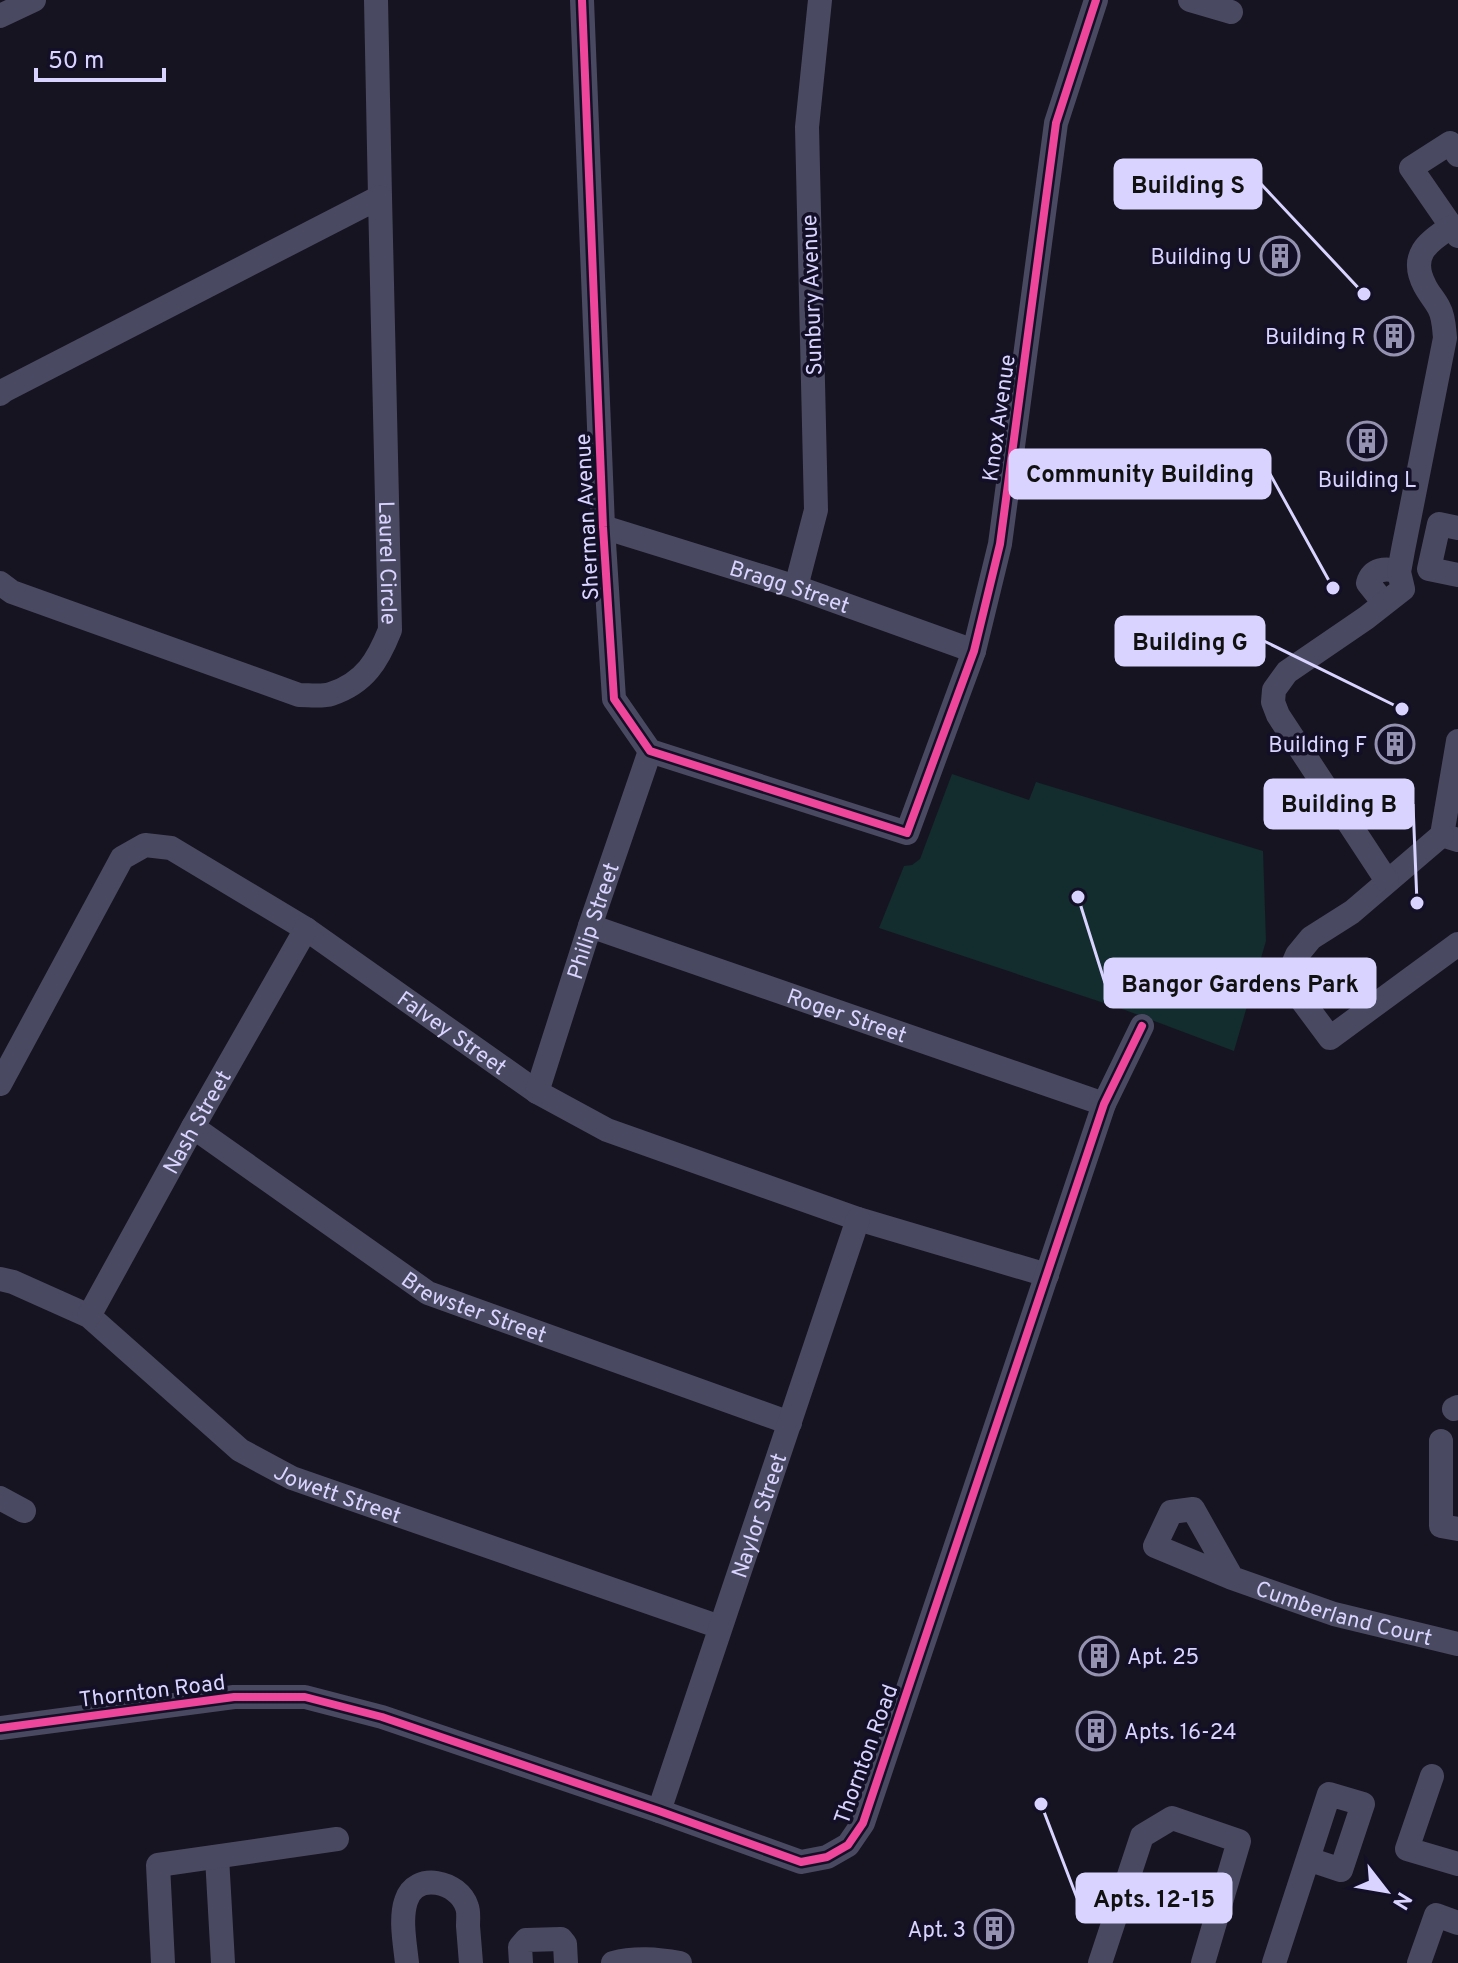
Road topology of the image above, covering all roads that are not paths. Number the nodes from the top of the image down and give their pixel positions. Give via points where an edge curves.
1 (34, 0) edge
2 (376, 0) edge
3 (582, 0) edge
4 (820, 0) edge
5 (1096, 0) edge
6 (1190, 0) edge
7 (1231, 12) dead end
8 (0, 16) edge
9 (1458, 155) edge
10 (380, 197) junction
11 (1455, 232) edge
12 (0, 394) edge
13 (603, 527) junction
14 (1458, 528) edge
15 (1429, 569) junction
16 (1458, 575) edge
17 (0, 583) edge
18 (796, 587) junction
19 (1395, 588) junction
20 (974, 651) junction
21 (1458, 741) edge
22 (650, 751) junction
23 (1450, 838) edge
24 (1387, 881) junction
25 (590, 926) junction
26 (306, 929) junction
27 (1458, 944) edge
28 (1142, 1026) dead end
29 (0, 1084) edge
30 (537, 1092) junction
31 (1104, 1104) junction
32 (193, 1127) junction
33 (858, 1219) junction
34 (1047, 1275) junction
35 (0, 1279) edge
36 (89, 1316) junction
37 (790, 1423) junction
38 (1441, 1441) dead end
39 (0, 1498) edge
40 (24, 1511) dead end
41 (1458, 1529) edge
42 (1232, 1578) dead end
43 (720, 1627) junction
44 (1458, 1644) edge
45 (0, 1728) edge
46 (1432, 1776) dead end
47 (659, 1811) junction
48 (337, 1839) dead end
49 (217, 1857) junction
50 (1308, 1859) dead end
51 (1458, 1864) edge
52 (1458, 1923) edge
53 (163, 1963) edge
54 (223, 1963) edge
55 (407, 1963) edge
56 (471, 1963) edge
57 (521, 1963) edge
58 (566, 1963) edge
59 (613, 1963) edge
60 (680, 1963) edge
61 (1100, 1963) edge
62 (1203, 1963) edge
63 (1274, 1963) edge
64 (1419, 1963) edge

1 - 8 street
2 - 10 street, Laurel Circle
3 - 13 street, Sherman Avenue
4 - 18 street, Sunbury Avenue via 807,127 816,510
5 - 20 street, Knox Avenue via 1056,123 1000,544
6 - 7 street
9 - 11 street via 1450,143 1411,168
10 - 12 street
10 - 17 street, Laurel Circle via 390,630 379,658 357,682 329,695 299,695 12,592
11 - 19 street via 1431,240 1418,264 1425,288 1440,309 1445,338
13 - 18 street, Bragg Street
13 - 22 street, Sherman Avenue via 614,699
14 - 15 street via 1439,524
15 - 16 street
15 - 19 street
18 - 20 street, Bragg Street
19 - 24 street via 1287,672 1274,690 1273,702
20 - 22 street, Knox Avenue via 907,833
21 - 23 street
22 - 25 street, Philip Street
23 - 24 street
24 - 27 street via 1311,938 1291,969 1289,983 1330,1038
25 - 30 street, Philip Street
25 - 31 street, Roger Street
26 - 29 street, Falvey Street via 171,848 145,845 122,858
26 - 30 street, Falvey Street
26 - 32 street, Nash Street
28 - 31 street, Thornton Road
30 - 33 street, Falvey Street via 607,1130
31 - 34 street, Thornton Road
32 - 36 street, Nash Street
32 - 37 street, Brewster Street via 428,1293
33 - 34 street, Falvey Street
33 - 37 street, Naylor Street
34 - 47 street, Thornton Road via 863,1823 848,1845 827,1857 801,1862
35 - 36 street, Jowett Street
36 - 43 street, Jowett Street via 240,1450 292,1478
37 - 43 street, Naylor Street
38 - 41 street via 1441,1526
39 - 40 street
42 - 44 street, Cumberland Court via 1334,1614
43 - 47 street, Naylor Street
45 - 47 street, Thornton Road via 234,1697 305,1697 382,1717
46 - 51 street via 1407,1849
48 - 49 street
49 - 53 street via 158,1865
49 - 54 street
50 - 63 street
52 - 64 street via 1436,1915
55 - 56 street via 405,1903 425,1882 444,1884 467,1907
57 - 58 street via 520,1947 526,1940 561,1939
59 - 60 street
61 - 62 street via 1142,1836 1172,1818 1239,1841

